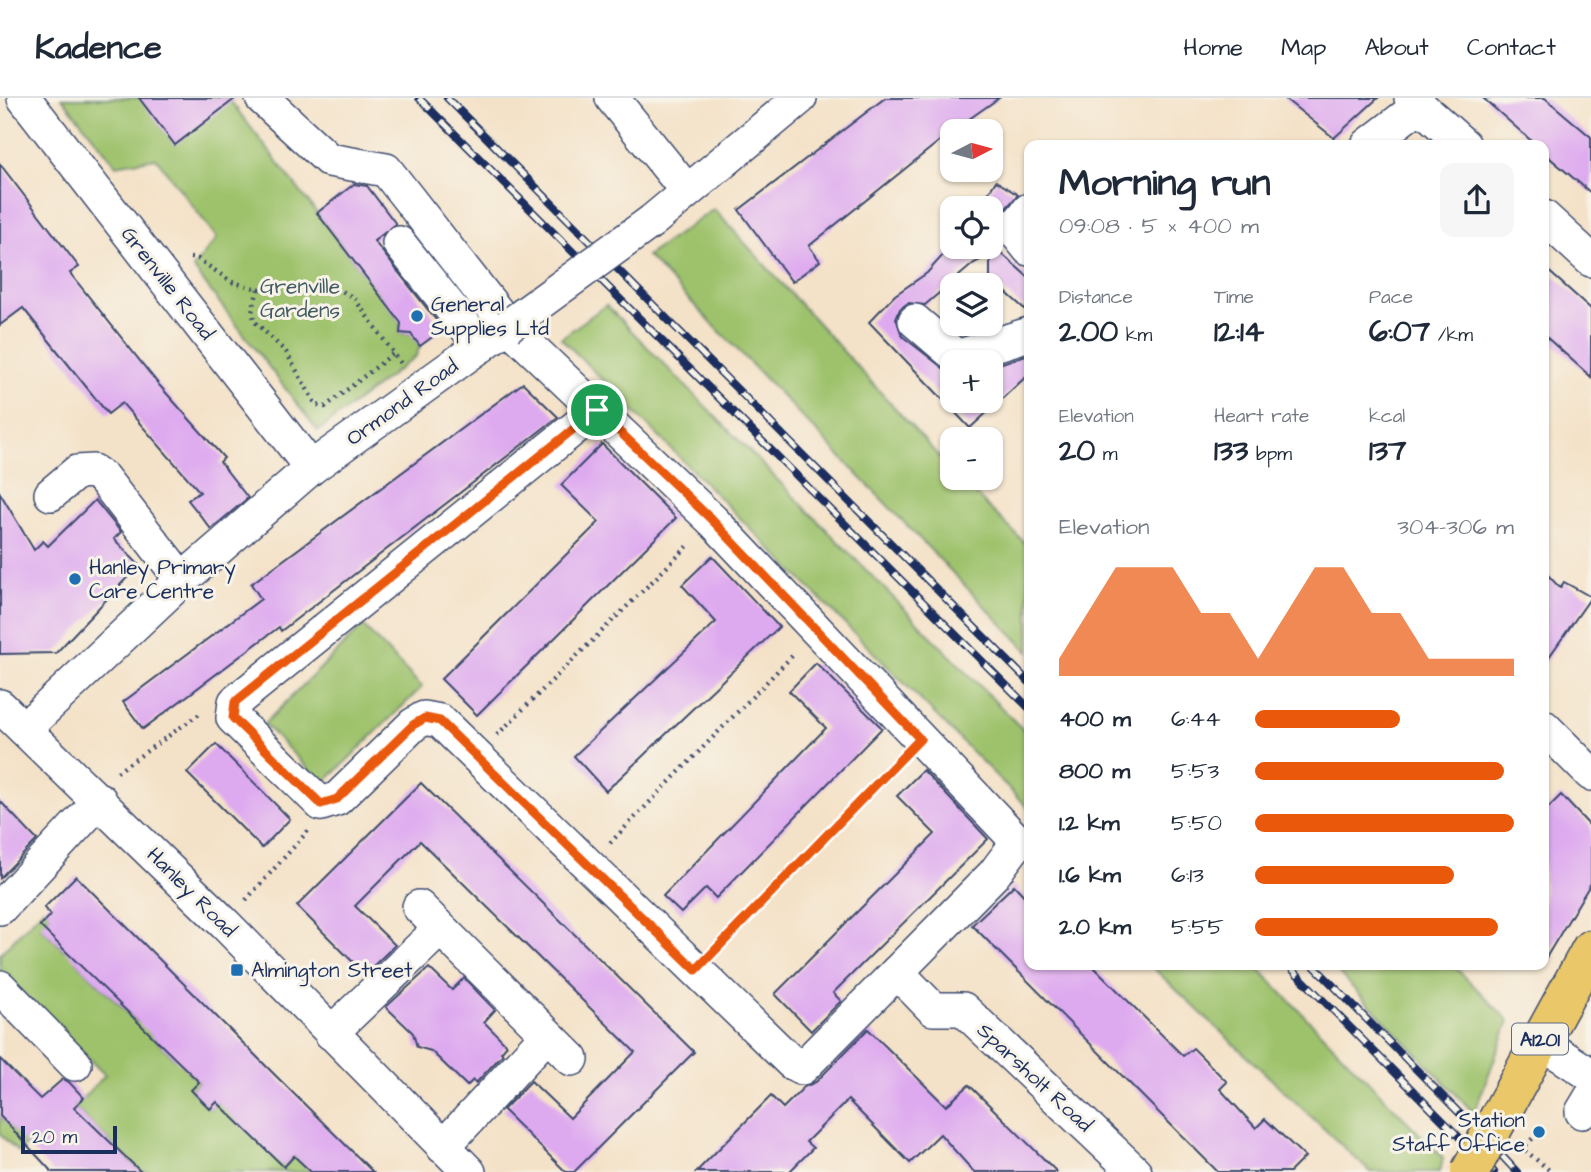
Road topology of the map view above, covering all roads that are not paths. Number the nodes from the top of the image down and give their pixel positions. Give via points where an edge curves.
1 (24, 98) edge
2 (262, 98) edge
3 (611, 98) edge
4 (800, 98) edge
5 (1415, 102) edge
6 (1373, 140) edge
7 (1458, 140) edge
8 (687, 191) junction
9 (1024, 216) edge
10 (1549, 222) edge
11 (399, 243) dead end
12 (1024, 243) edge
13 (1591, 260) edge
14 (915, 321) dead end
15 (508, 326) junction
16 (1024, 336) edge
17 (481, 346) junction
18 (597, 410) junction
19 (311, 468) junction
20 (51, 494) dead end
21 (182, 580) junction
22 (0, 706) edge
23 (24, 729) junction
24 (1549, 732) edge
25 (1591, 775) edge
26 (112, 791) junction
27 (1024, 844) edge
28 (0, 908) edge
29 (1591, 949) edge
30 (897, 972) junction
31 (0, 987) edge
32 (331, 1032) junction
33 (547, 1035) junction
34 (1539, 1041) junction
35 (572, 1059) dead end
36 (75, 1064) dead end
37 (1591, 1074) edge
38 (443, 1147) junction
39 (469, 1172) edge
40 (1135, 1172) edge
41 (1470, 1172) edge

1 - 19 street, Grenville Road
2 - 15 street via 330,160 386,170
3 - 8 street
4 - 8 street, Ormond Road
5 - 6 street
5 - 7 street
8 - 15 street, Ormond Road, bridge
9 - 12 street via 1013,229
10 - 13 street
11 - 17 street
14 - 16 street via 957,357
15 - 17 street, Ormond Road
15 - 18 street
17 - 19 street, Ormond Road
18 - 27 street via 713,521
18 - 30 street via 235,702 233,718 321,804 337,799 425,718 440,721 802,1068
19 - 21 street, Ormond Road
20 - 21 street via 77,472 93,471
21 - 23 street, Ormond Road
22 - 23 street, Hanley Road
23 - 26 street, Hanley Road
24 - 25 street
26 - 28 street
26 - 32 street, Hanley Road via 225,923
27 - 30 street
29 - 34 main road, A1201
30 - 40 street, Sparsholt Road via 933,1009 963,1009
31 - 36 street
32 - 33 street via 430,918
32 - 38 street, Hanley Road
33 - 35 street
33 - 38 street
34 - 37 street
34 - 41 main road, A1201, bridge via 1504,1137
38 - 39 street, Hanley Road

